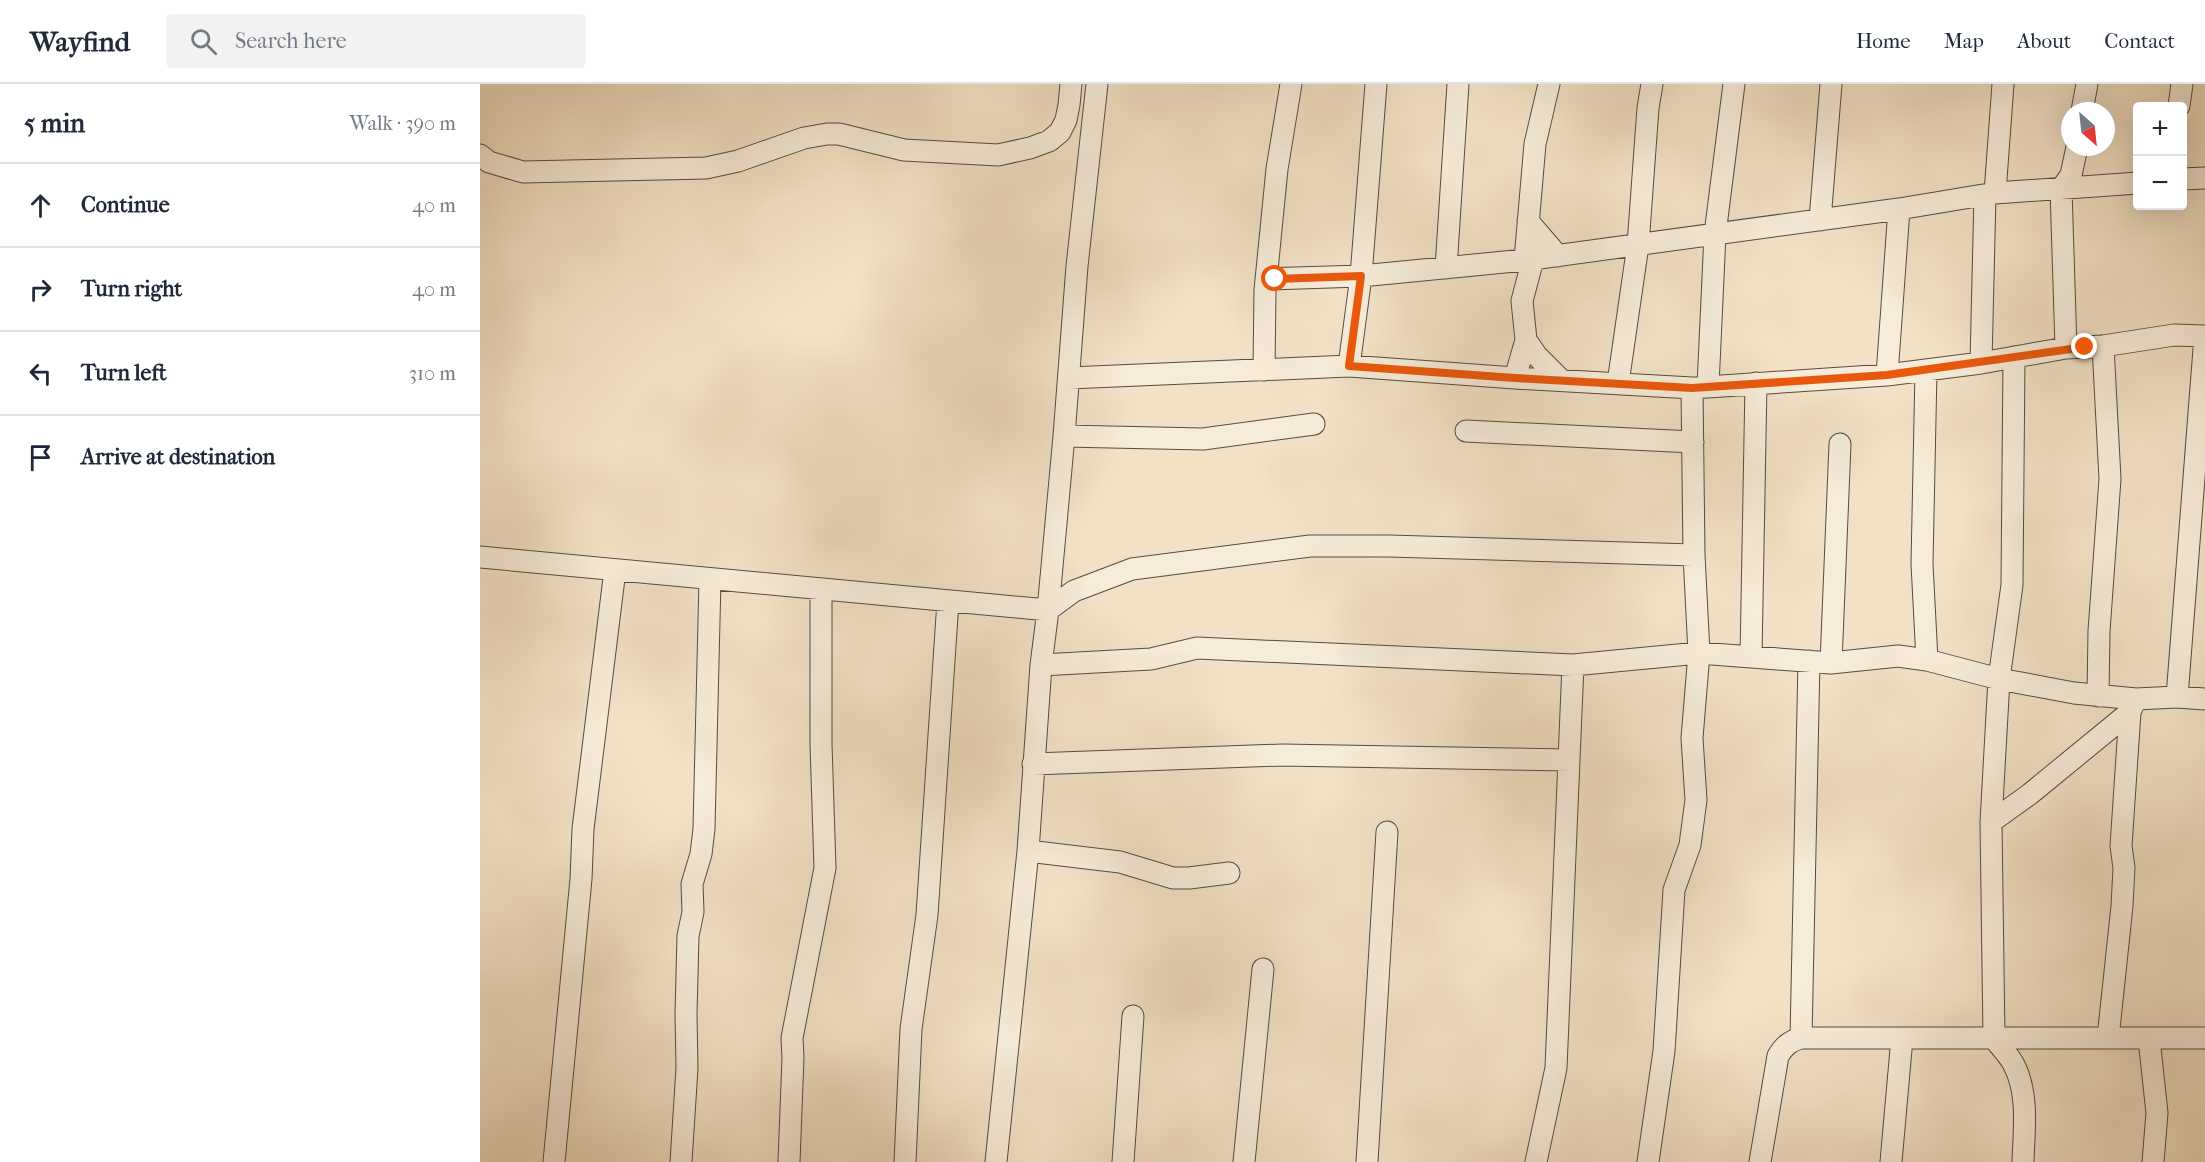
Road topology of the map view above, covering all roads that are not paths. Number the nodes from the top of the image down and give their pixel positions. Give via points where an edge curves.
1 (1071, 84) edge
2 (1097, 84) edge
3 (1291, 84) edge
4 (1376, 84) edge
5 (1458, 84) edge
6 (1549, 84) edge
7 (1652, 84) edge
8 (1734, 84) edge
9 (1831, 84) edge
10 (2003, 84) edge
11 (2086, 84) edge
12 (2182, 84) edge
13 (2083, 102) edge
14 (2180, 102) edge
15 (480, 155) edge
16 (2075, 156) edge
17 (2205, 178) edge
18 (2187, 179) edge
19 (2133, 183) edge
20 (2061, 189) junction
21 (1990, 194) junction
22 (1899, 209) junction
23 (1820, 220) junction
24 (1528, 221) junction
25 (1714, 234) junction
26 (1638, 245) junction
27 (1558, 256) junction
28 (1529, 260) junction
29 (1446, 268) junction
30 (1361, 276) junction
31 (1266, 279) junction
32 (2205, 336) edge
33 (1526, 339) junction
34 (2103, 346) junction
35 (2066, 348) junction
36 (2014, 357) junction
37 (1981, 363) junction
38 (1349, 366) junction
39 (1264, 370) junction
40 (1926, 370) junction
41 (1887, 375) junction
42 (1069, 378) junction
43 (1515, 378) junction
44 (1562, 380) junction
45 (1618, 383) junction
46 (1756, 383) junction
47 (1700, 387) junction
48 (1314, 424) dead end
49 (1466, 431) dead end
50 (1064, 436) junction
51 (1693, 442) junction
52 (1840, 444) dead end
53 (1694, 555) junction
54 (480, 557) edge
55 (615, 570) junction
56 (710, 579) junction
57 (821, 589) junction
58 (948, 601) junction
59 (1048, 610) junction
60 (1699, 653) junction
61 (1751, 657) junction
62 (1927, 660) junction
63 (1809, 661) junction
64 (1831, 663) junction
65 (1041, 665) junction
66 (1574, 665) junction
67 (1999, 679) junction
68 (2098, 696) junction
69 (2177, 697) junction
70 (2205, 699) edge
71 (2133, 705) junction
72 (1569, 760) junction
73 (1033, 764) junction
74 (1991, 822) junction
75 (1387, 832) dead end
76 (1028, 851) junction
77 (1229, 873) dead end
78 (1263, 969) dead end
79 (1133, 1016) dead end
80 (1802, 1038) junction
81 (1902, 1038) junction
82 (1994, 1038) junction
83 (2108, 1038) junction
84 (2151, 1038) junction
85 (2205, 1038) edge
86 (554, 1162) edge
87 (681, 1162) edge
88 (789, 1162) edge
89 (905, 1162) edge
90 (996, 1162) edge
91 (1123, 1162) edge
92 (1244, 1162) edge
93 (1367, 1162) edge
94 (1536, 1162) edge
95 (1648, 1162) edge
96 (1760, 1162) edge
97 (1891, 1162) edge
98 (2023, 1162) edge
99 (2153, 1162) edge

1 - 15 street via 1068,113 1060,132 1049,141 998,155 904,150 839,134 804,138 706,168 523,171 506,169
2 - 42 street
3 - 31 street
4 - 30 street
5 - 29 street
6 - 24 street via 1535,144
7 - 26 street
8 - 25 street
9 - 23 street
10 - 21 street
11 - 13 street
12 - 14 street
16 - 20 street via 2071,175
17 - 18 street
19 - 20 street
20 - 21 street
20 - 35 street
21 - 22 street
21 - 37 street
22 - 23 street
22 - 41 street
23 - 25 street
24 - 27 street
24 - 28 street
25 - 26 street
25 - 47 street
26 - 27 street
26 - 45 street
27 - 28 street
28 - 29 street
28 - 33 street via 1522,301
29 - 30 street
30 - 31 street
30 - 38 street
31 - 39 street
32 - 34 street via 2174,335
32 - 69 street
33 - 43 street
33 - 44 street
34 - 35 street
34 - 68 street via 2110,479
35 - 36 street
36 - 37 street
36 - 67 street via 2012,585
37 - 40 street
38 - 39 street
38 - 43 street
39 - 42 street
40 - 41 street
40 - 62 street via 1922,564
41 - 46 street
42 - 50 street
43 - 44 street
44 - 45 street
45 - 47 street
46 - 47 street
46 - 61 street
47 - 51 street
48 - 50 street via 1203,439
49 - 51 street
50 - 59 street
51 - 53 street
52 - 64 street
53 - 59 street via 1310,546 1132,569 1074,591
53 - 60 street
54 - 55 street
55 - 56 street
55 - 86 street via 583,829
56 - 57 street
56 - 87 street via 704,830 687,936 687,1068
57 - 58 street
57 - 88 street via 825,868 792,1038
58 - 59 street
58 - 89 street via 927,915 911,1029
59 - 65 street
60 - 61 street
60 - 66 street
60 - 95 street via 1692,738 1696,800 1690,845 1674,890 1664,1051
61 - 63 street
62 - 64 street via 1898,656
62 - 67 street
63 - 64 street
63 - 80 street
65 - 66 street via 1151,659 1211,648
65 - 73 street
66 - 72 street
67 - 68 street
67 - 74 street
68 - 71 street
69 - 70 street
69 - 71 street
71 - 74 street via 2030,794
71 - 83 street via 2121,846 2124,868
72 - 73 street via 1282,755
72 - 94 street via 1556,1068
73 - 76 street
74 - 82 street
75 - 93 street
76 - 77 street via 1120,862 1173,878
76 - 90 street
78 - 92 street
79 - 91 street
80 - 81 street
80 - 96 street via 1785,1045 1778,1056
81 - 82 street
81 - 97 street
82 - 83 street
82 - 98 street via 2013,1063 2020,1081 2024,1102
83 - 84 street
84 - 85 street
84 - 99 street via 2157,1113

